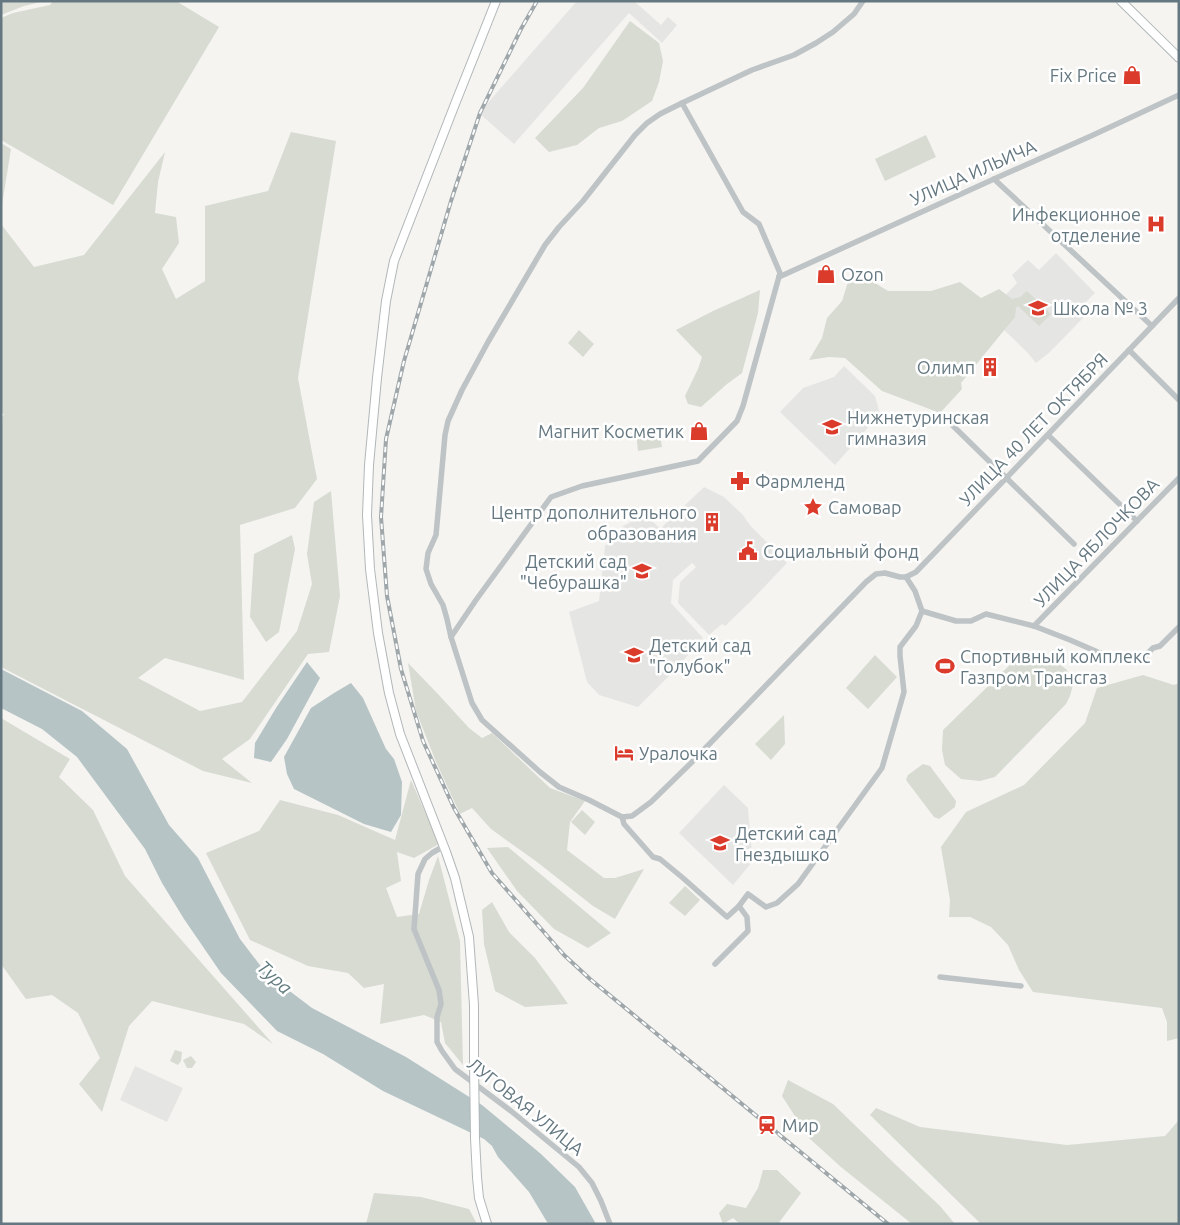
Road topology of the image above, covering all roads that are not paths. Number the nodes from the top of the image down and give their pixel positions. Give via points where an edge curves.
1 (496, 1) edge
2 (863, 1) edge
3 (1120, 1) edge
4 (1179, 58) edge
5 (1179, 95) edge
6 (682, 104) junction
7 (994, 179) junction
8 (780, 277) junction
9 (1179, 298) edge
10 (1152, 326) junction
11 (1129, 350) junction
12 (1179, 400) edge
13 (946, 419) dead end
14 (1048, 434) junction
15 (1006, 478) junction
16 (1178, 480) edge
17 (1137, 521) junction
18 (1074, 544) dead end
19 (906, 577) junction
20 (922, 611) junction
21 (1034, 626) junction
22 (1179, 627) edge
23 (451, 637) junction
24 (622, 817) junction
25 (444, 846) junction
26 (739, 906) junction
27 (715, 964) dead end
28 (940, 977) dead end
29 (1021, 986) dead end
30 (487, 1224) edge
31 (610, 1224) edge

1 - 25 main road via 394,261 386,301 369,464 370,569 389,693 400,734
2 - 6 street via 854,14 816,43
3 - 4 main road
5 - 7 street, УЛИЦА ИЛЬИЧА
6 - 8 street via 743,212 758,224
6 - 23 street via 646,123 554,233 488,342 453,408 445,435 436,535 426,568 443,605
7 - 8 street, УЛИЦА ИЛЬИЧА
7 - 10 street
8 - 23 street via 737,421 698,461 582,486 552,497
9 - 10 street, УЛИЦА 40 ЛЕТ ОКТЯБРЯ
10 - 11 street, УЛИЦА 40 ЛЕТ ОКТЯБРЯ
11 - 12 street
11 - 14 street, УЛИЦА 40 ЛЕТ ОКТЯБРЯ
13 - 15 street
14 - 15 street, УЛИЦА 40 ЛЕТ ОКТЯБРЯ
14 - 17 street
15 - 18 street
15 - 19 street, УЛИЦА 40 ЛЕТ ОКТЯБРЯ via 916,572
16 - 17 street, УЛИЦА ЯБЛОЧКОВА
17 - 21 street, УЛИЦА ЯБЛОЧКОВА
19 - 20 street
19 - 24 street via 886,572 876,574 866,582 651,802 632,816
20 - 21 street via 956,621 971,621 986,614
20 - 26 street via 916,626 900,647 904,692 882,768 798,884 777,903 766,906 748,894
21 - 22 street via 1100,653 1130,660 1145,656 1160,646
23 - 24 street via 472,704 482,720 558,787
24 - 26 street via 624,824 653,857 684,878 727,918
25 - 30 main road, bridge via 468,937 474,1005 477,1177
25 - 31 street, ЛУГОВАЯ УЛИЦА via 425,859 418,874 414,929 439,990 441,1004 437,1017 437,1042 456,1070 579,1167 595,1189
26 - 27 street via 747,917 748,931
28 - 29 street

